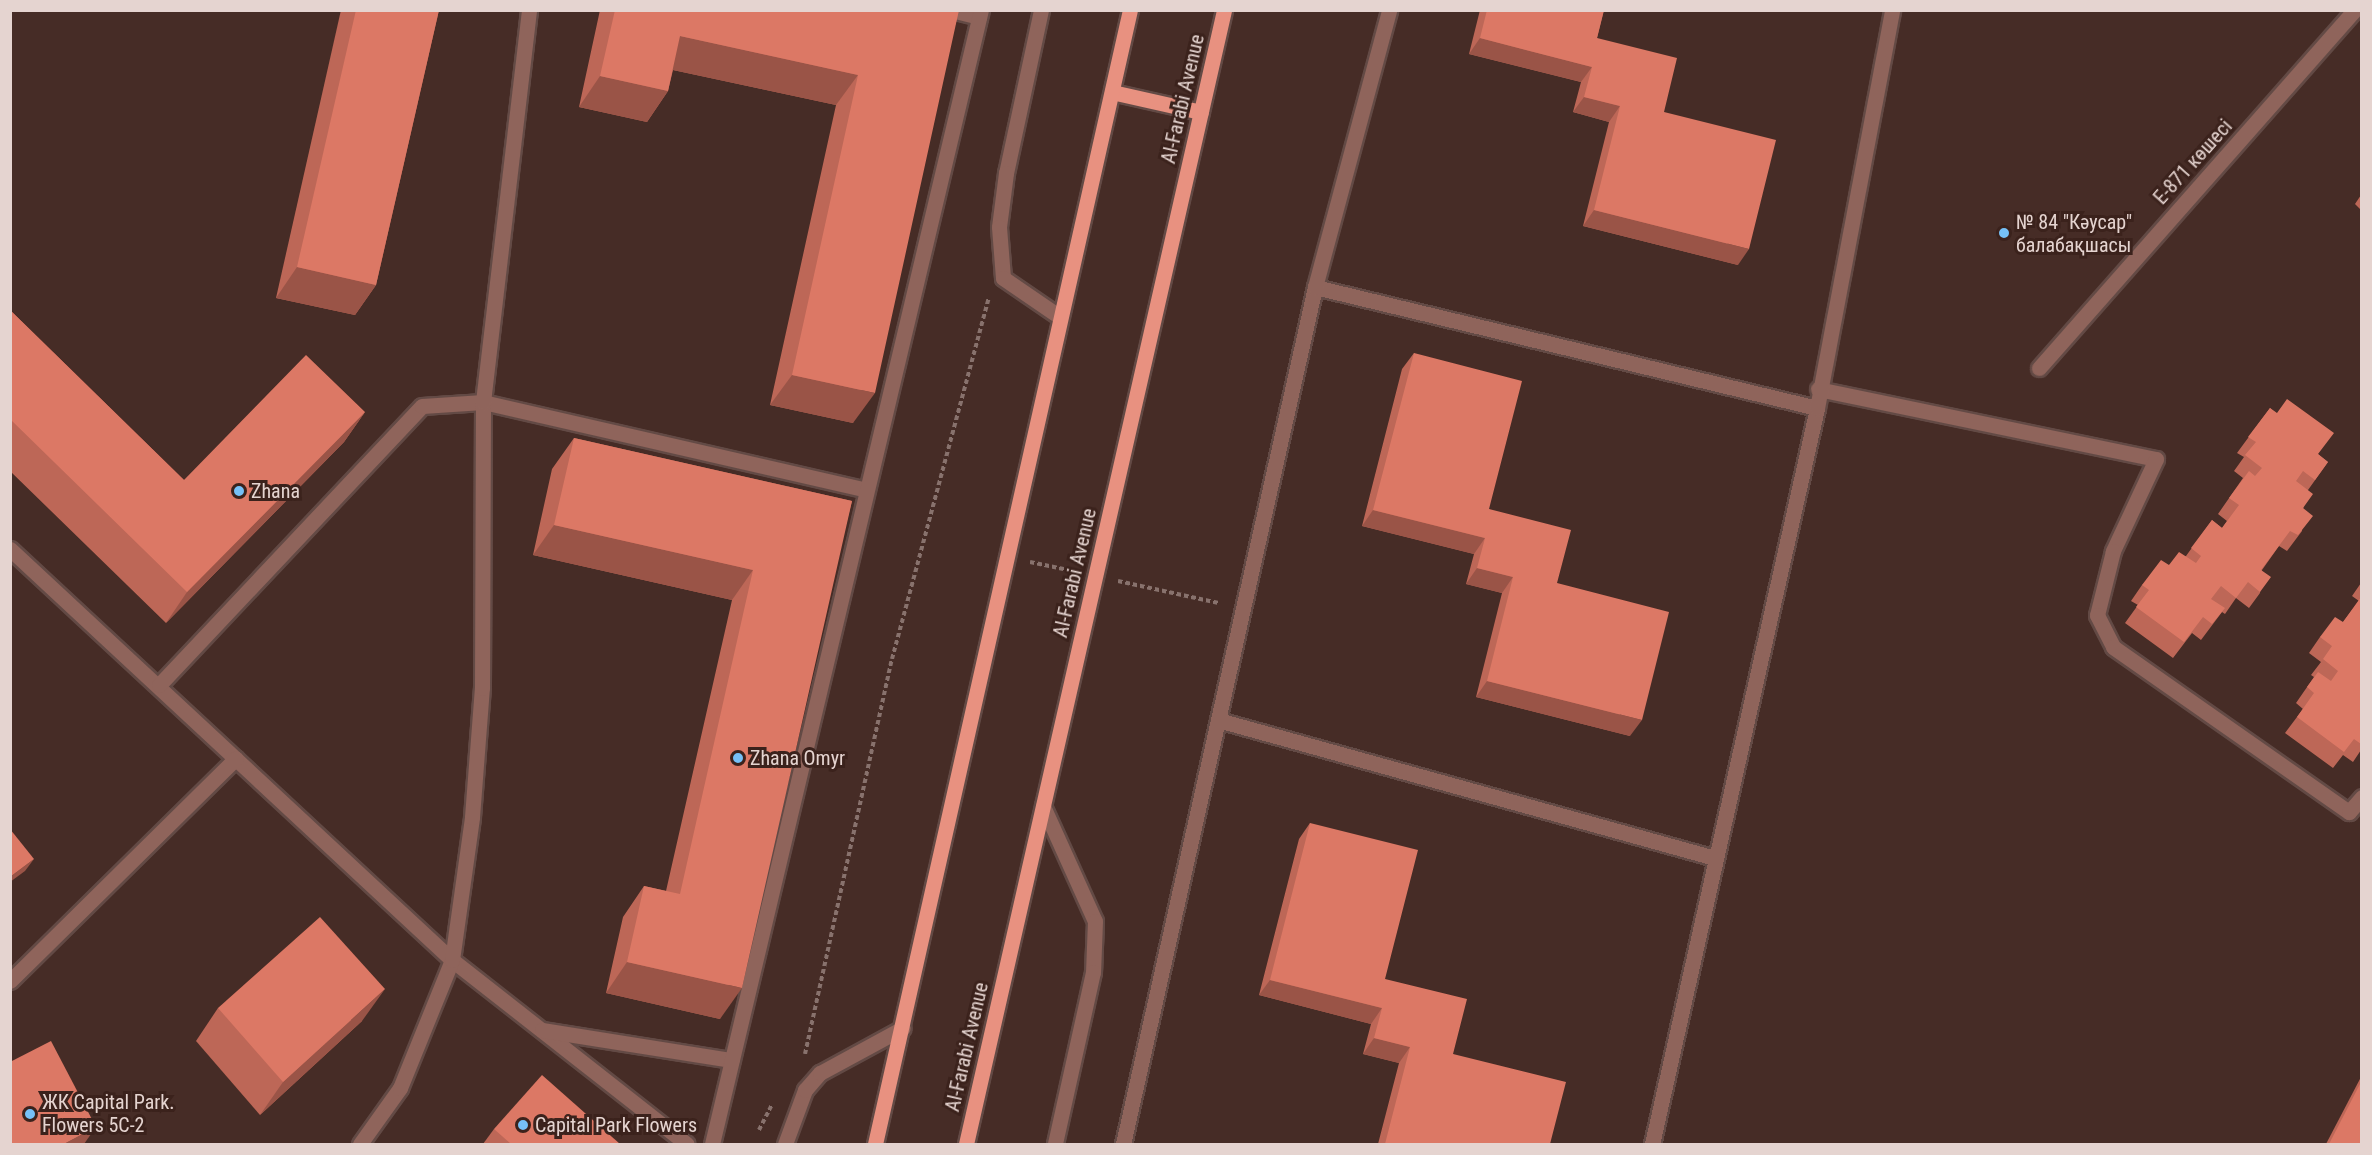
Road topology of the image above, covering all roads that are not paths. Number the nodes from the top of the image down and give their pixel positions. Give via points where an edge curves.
1 (529, 10) edge
2 (951, 10) edge
3 (1041, 10) edge
4 (1130, 10) edge
5 (1224, 10) edge
6 (1389, 10) edge
7 (1892, 10) edge
8 (2355, 10) edge
9 (980, 14) edge
10 (1112, 92) junction
11 (1201, 112) junction
12 (1315, 287) junction
13 (1060, 317) junction
14 (2038, 368) dead end
15 (1818, 389) junction
16 (483, 402) junction
17 (1817, 408) junction
18 (866, 490) junction
19 (10, 549) edge
20 (159, 685) junction
21 (1218, 720) junction
22 (236, 758) junction
23 (2361, 797) edge
24 (1043, 806) junction
25 (1715, 858) junction
26 (452, 960) junction
27 (10, 981) edge
28 (903, 1028) junction
29 (540, 1029) junction
30 (732, 1060) junction
31 (360, 1144) edge
32 (687, 1144) edge
33 (712, 1144) edge
34 (785, 1144) edge
35 (874, 1144) edge
36 (966, 1144) edge
37 (1055, 1144) edge
38 (1123, 1144) edge
39 (1652, 1144) edge

1 - 16 street
2 - 9 street
3 - 13 street via 1006,172 999,227 1003,278
4 - 10 main road
5 - 11 main road, Al-Farabi Avenue
6 - 12 street
7 - 15 street
8 - 14 street, Е-871 көшесі
9 - 18 street
10 - 11 main road
10 - 13 main road
11 - 24 main road, Al-Farabi Avenue
12 - 17 street
12 - 21 street
13 - 28 main road
15 - 17 street
15 - 23 street via 2156,459 2113,551 2097,615 2113,647 2349,812
16 - 18 street
16 - 20 street via 422,406
16 - 26 street via 482,688 472,817
17 - 25 street
18 - 30 street
19 - 20 street
20 - 22 street
21 - 25 street
21 - 38 street
22 - 26 street
22 - 27 street
24 - 36 main road, Al-Farabi Avenue
24 - 37 street via 1095,921 1093,972
25 - 39 street
26 - 29 street
26 - 31 street via 400,1088
28 - 34 street via 820,1073 805,1090
28 - 35 main road
29 - 30 street
29 - 32 street
30 - 33 street

